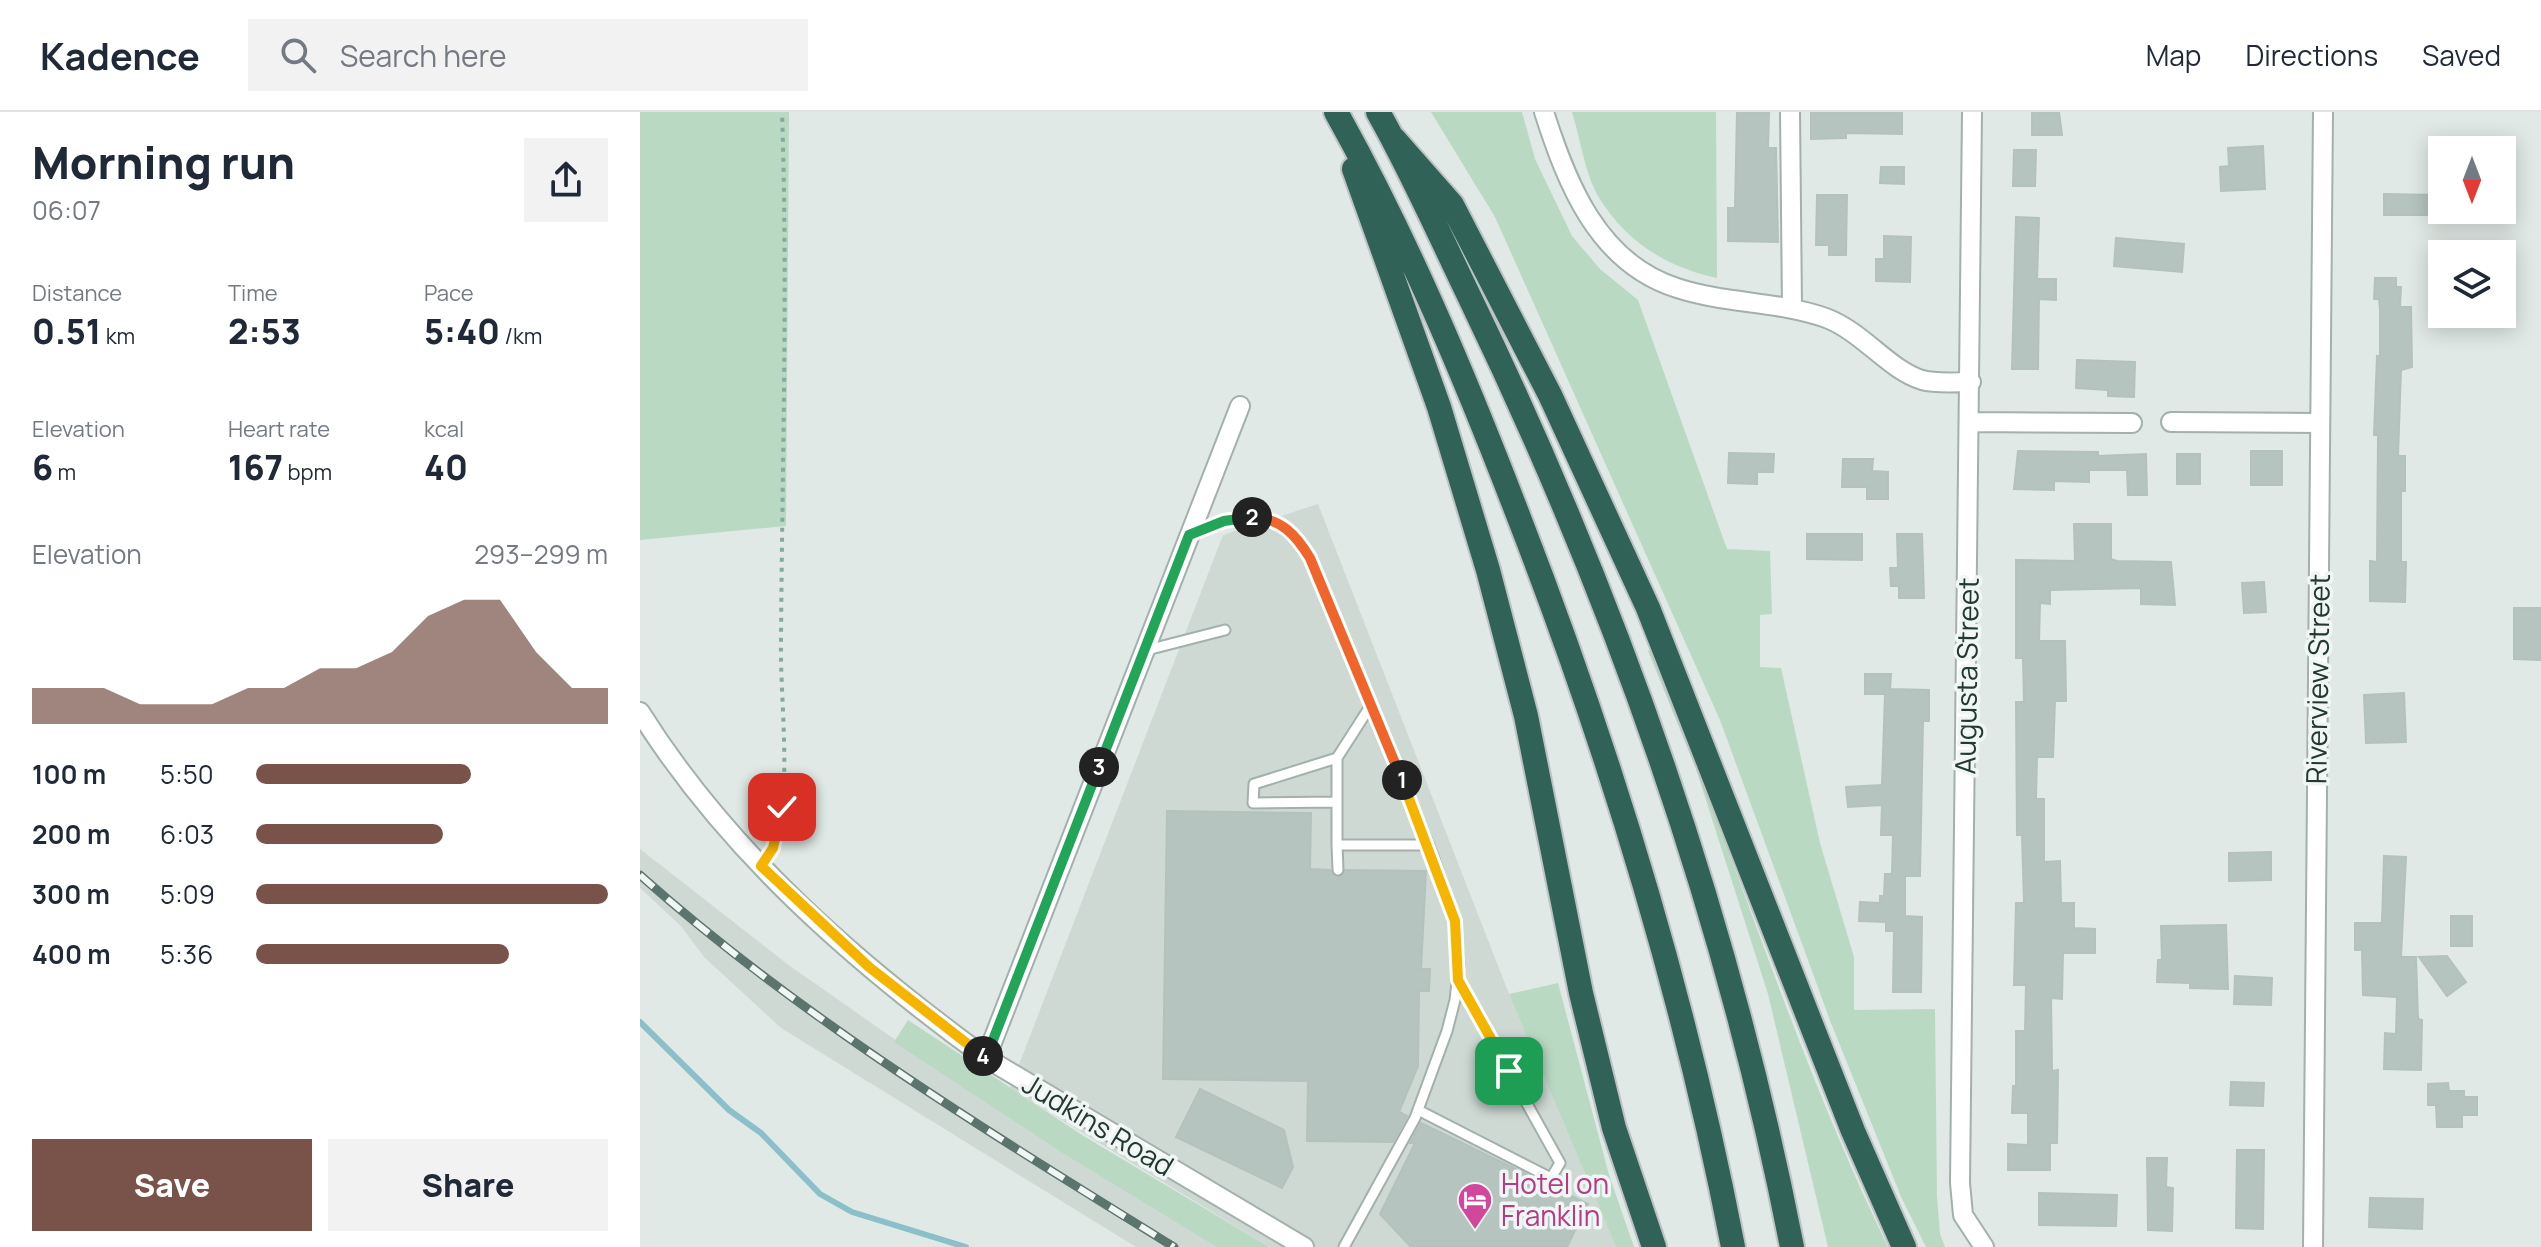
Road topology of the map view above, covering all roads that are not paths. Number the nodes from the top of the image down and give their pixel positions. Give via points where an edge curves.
1 (1378, 112) edge
2 (1544, 112) edge
3 (1790, 112) edge
4 (1972, 112) edge
5 (2323, 112) edge
6 (1337, 115) edge
7 (1394, 139) junction
8 (1792, 308) junction
9 (1971, 382) junction
10 (1240, 406) dead end
11 (1970, 422) junction
12 (2171, 422) dead end
13 (2132, 423) dead end
14 (2320, 423) junction
15 (1189, 535) junction
16 (1225, 630) dead end
17 (1144, 651) junction
18 (1371, 705) junction
19 (640, 712) edge
20 (1337, 758) junction
21 (1337, 802) junction
22 (1337, 845) junction
23 (1429, 845) junction
24 (1338, 870) dead end
25 (1458, 980) junction
26 (986, 1058) junction
27 (1418, 1110) junction
28 (1980, 1242) edge
29 (1304, 1247) edge
30 (1344, 1247) edge
31 (1654, 1247) edge
32 (1733, 1247) edge
33 (1792, 1247) edge
34 (1904, 1247) edge
35 (2313, 1247) edge

1 - 7 highway
2 - 8 street via 1563,172 1580,204 1600,236 1632,265 1676,288
3 - 8 street
4 - 9 street, Augusta Street
5 - 14 street, Riverview Street
6 - 31 highway via 1444,422 1484,555 1526,716 1614,1128
6 - 32 highway via 1416,267 1564,632 1674,985
7 - 33 highway via 1523,407 1608,617 1682,824 1721,957
7 - 34 highway via 1452,205 1609,523 1648,608 1853,1131
8 - 9 street via 1858,334 1923,380
9 - 11 street, Augusta Street
10 - 15 street
11 - 13 street
11 - 28 street, Augusta Street via 1960,1183 1963,1215
12 - 14 street
14 - 35 street, Riverview Street
15 - 17 street
15 - 18 lane via 1240,517 1273,521 1289,530 1310,558
16 - 17 lane
17 - 26 street
18 - 20 lane
18 - 23 lane
19 - 26 street, Judkins Road via 761,866 869,967
20 - 21 lane
20 - 21 lane via 1254,784 1253,803
21 - 22 lane
22 - 23 lane
22 - 24 lane
23 - 25 lane via 1455,921
25 - 27 lane via 1447,1031
25 - 27 lane via 1560,1163 1551,1178
26 - 29 street, Judkins Road
27 - 30 lane

